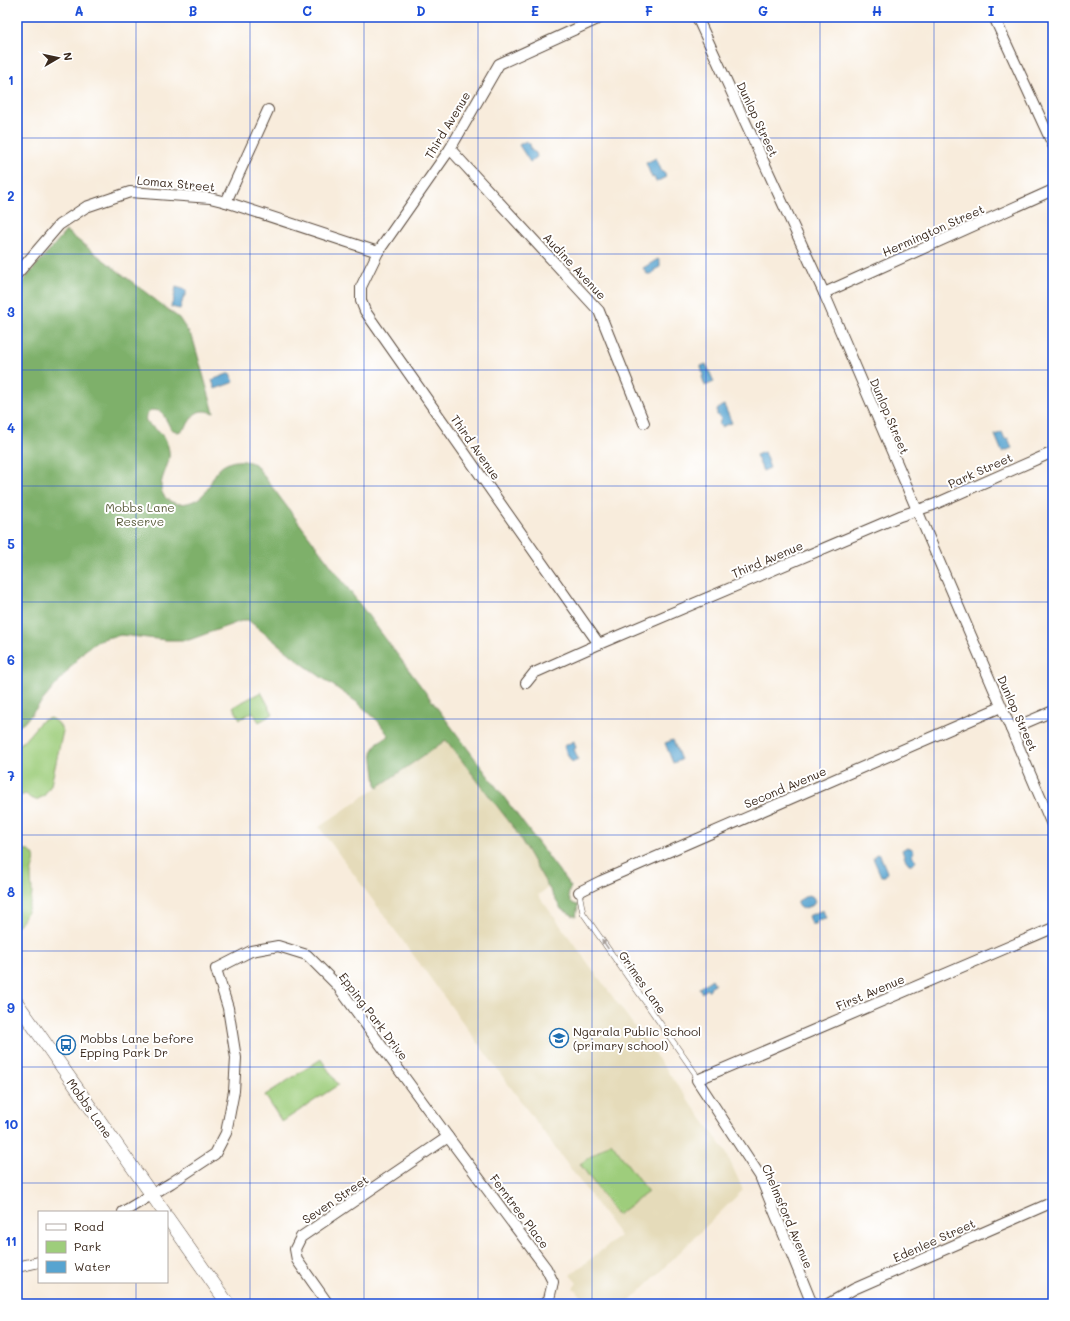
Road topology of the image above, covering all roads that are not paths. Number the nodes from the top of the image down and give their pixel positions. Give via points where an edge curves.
1 (602, 17) edge
2 (697, 17) edge
3 (994, 17) edge
4 (268, 110) dead end
5 (1053, 145) edge
6 (450, 149) junction
7 (1053, 190) edge
8 (226, 202) junction
9 (378, 252) junction
10 (17, 274) edge
11 (824, 293) junction
12 (644, 423) dead end
13 (1053, 452) edge
14 (917, 510) junction
15 (599, 644) junction
16 (526, 683) dead end
17 (1001, 707) junction
18 (1053, 711) edge
19 (1011, 729) junction
20 (1053, 827) edge
21 (579, 892) joint
22 (1053, 928) edge
23 (17, 1003) edge
24 (697, 1080) junction
25 (448, 1137) junction
26 (151, 1194) junction
27 (1053, 1202) edge
28 (125, 1211) edge
29 (163, 1211) edge
30 (168, 1218) edge
31 (38, 1262) edge
32 (17, 1267) edge
33 (228, 1304) edge
34 (328, 1304) edge
35 (543, 1304) edge
36 (812, 1304) edge
37 (828, 1304) edge

1 - 6 street, Third Avenue via 499,64
2 - 11 street, Dunlop Street
3 - 5 street
4 - 8 street
6 - 9 street, Third Avenue
6 - 12 street, Audine Avenue via 599,311
7 - 11 street, Hermington Street
8 - 9 street, Lomax Street
8 - 10 street, Lomax Street via 210,198 130,192 86,207 59,225
9 - 15 street, Third Avenue via 361,287 361,301 365,311
11 - 14 street, Dunlop Street
13 - 14 street, Park Street
14 - 15 street, Third Avenue
14 - 17 street, Dunlop Street
15 - 16 street via 534,673
17 - 19 street, Dunlop Street
17 - 21 street, Second Avenue via 608,877
18 - 19 street
19 - 20 street, Dunlop Street
24 -> 21 lane, Grimes Lane via 695,1073 584,913
22 - 24 street, First Avenue
23 - 26 street, Mobbs Lane
24 - 36 street, Chelmsford Avenue via 760,1176
25 - 26 street, Epping Park Drive via 337,985 308,955 278,946 251,951 216,969 228,1008 236,1058 234,1091 226,1133 215,1154
25 - 34 street, Seven Street via 301,1237 295,1249 297,1260
25 - 35 street, Ferntree Place via 546,1268 553,1282 549,1299
26 - 28 street
26 - 29 street, Mobbs Lane
27 - 37 street, Edenlee Street via 854,1289
30 - 33 street
31 - 32 street

